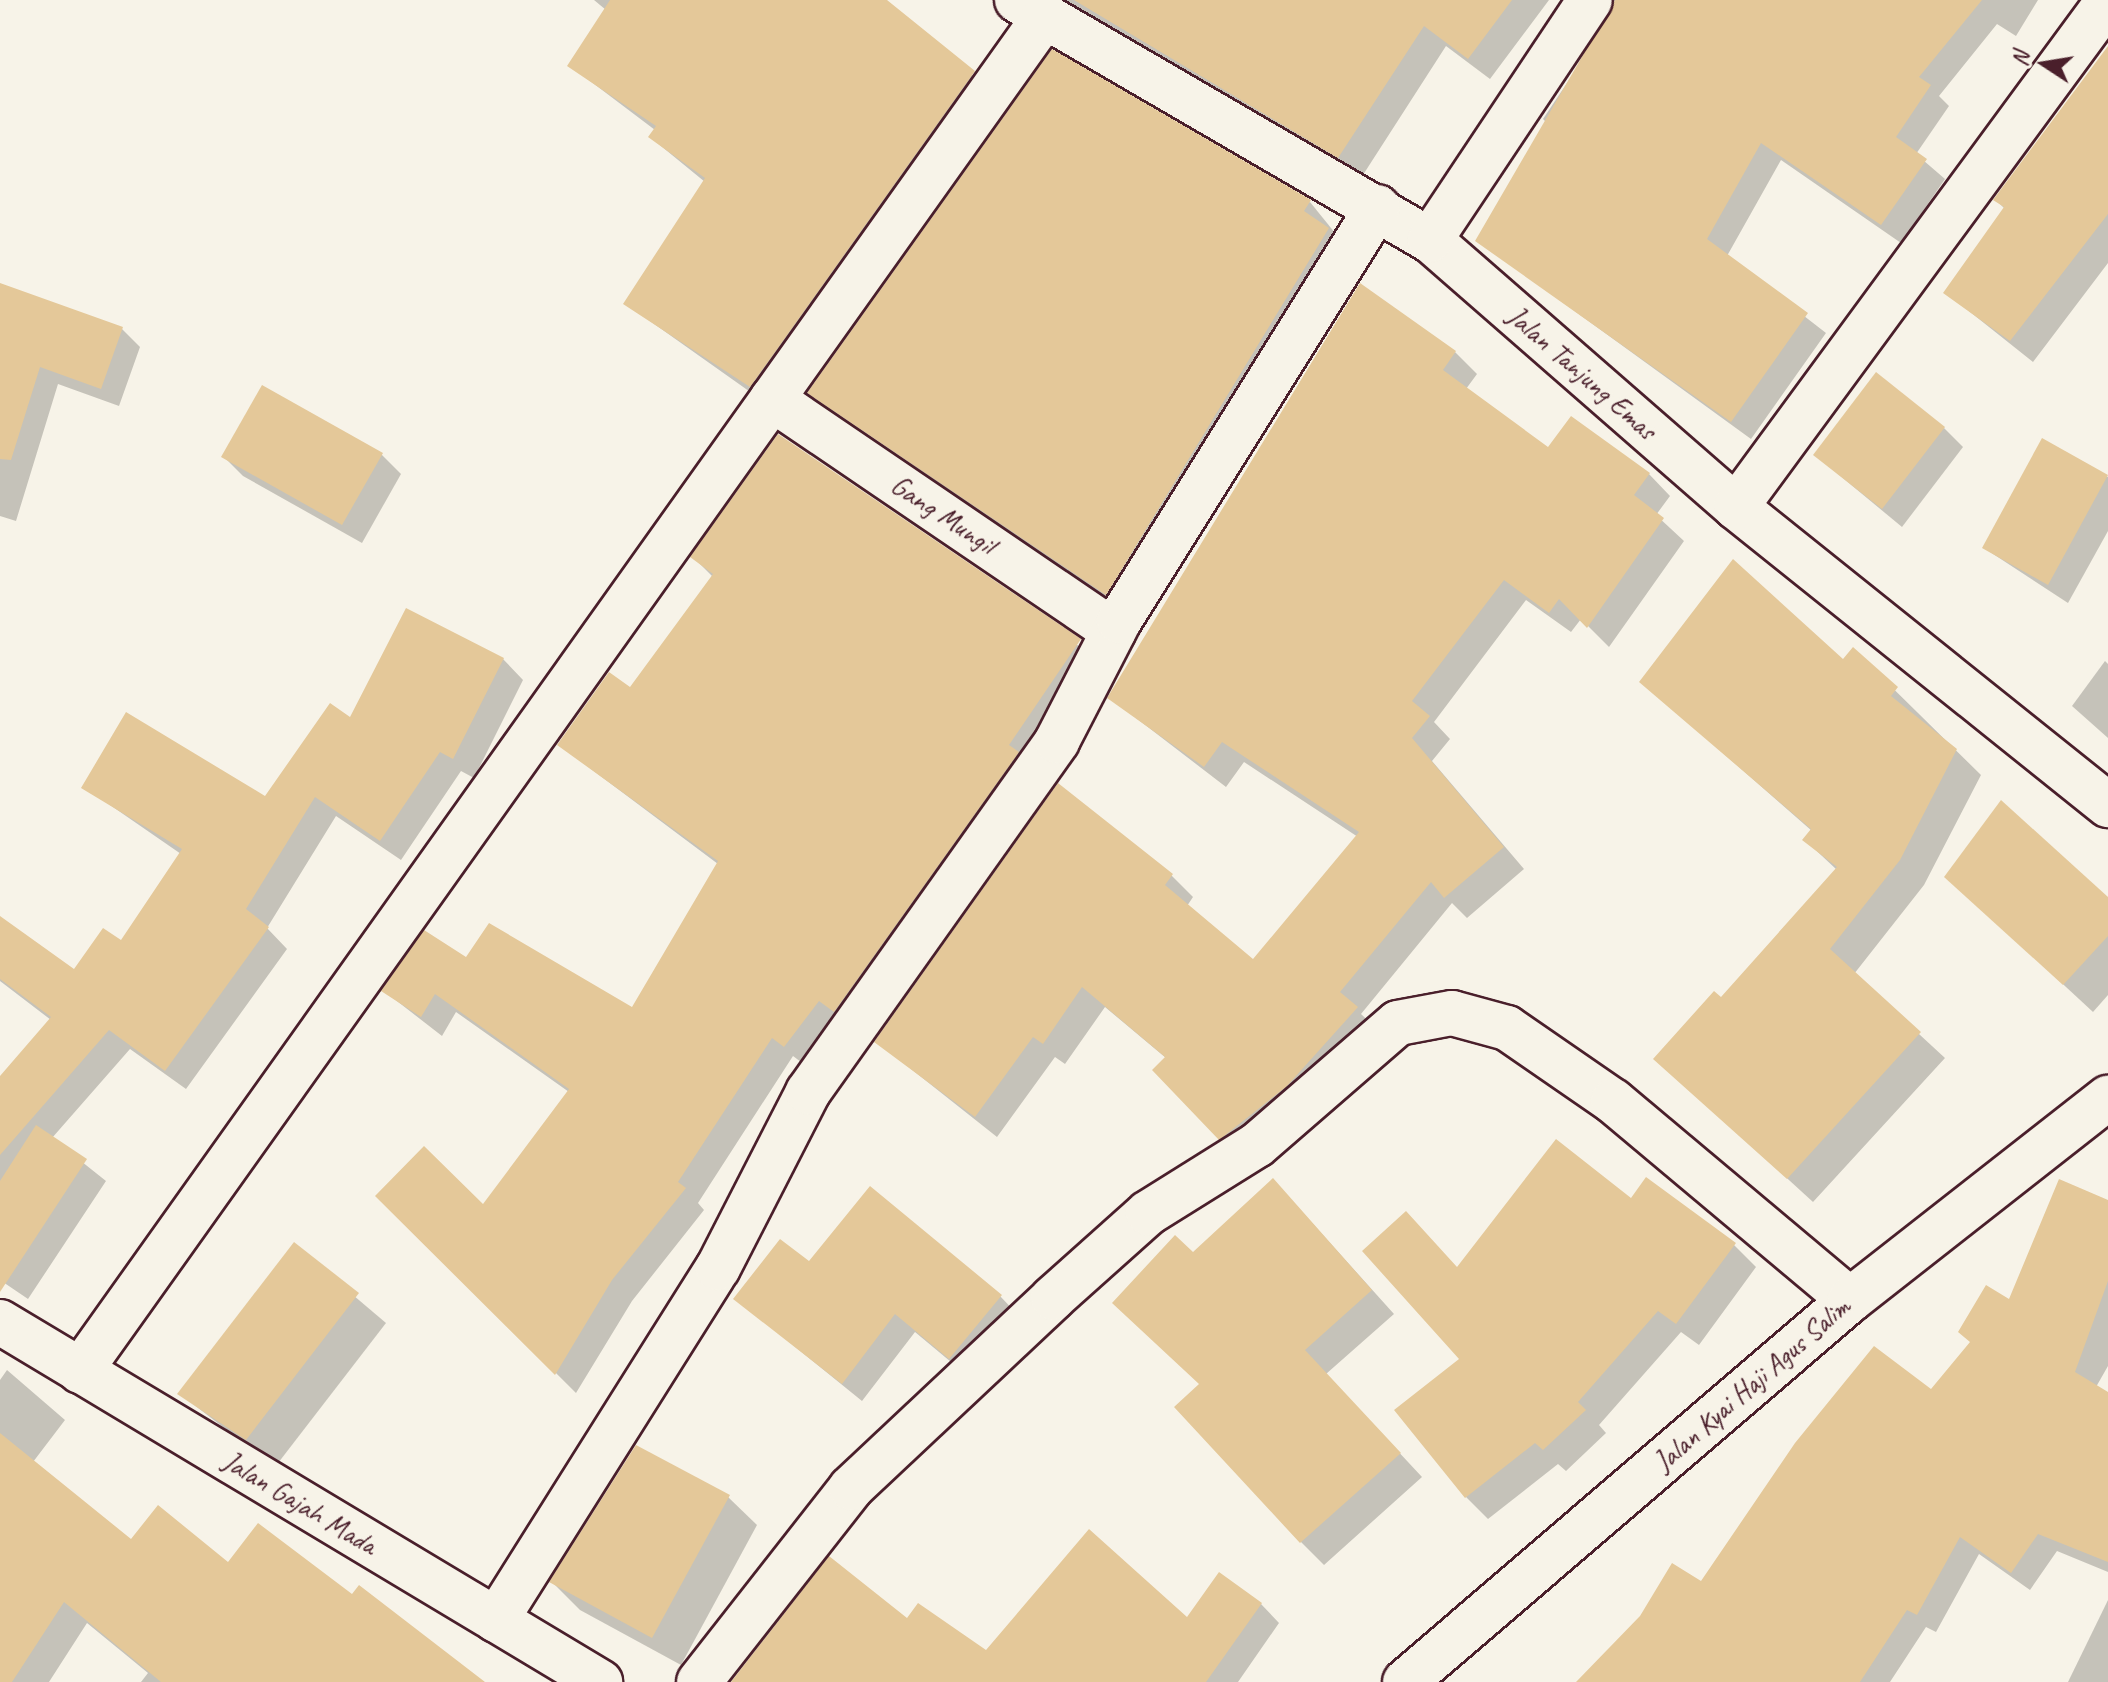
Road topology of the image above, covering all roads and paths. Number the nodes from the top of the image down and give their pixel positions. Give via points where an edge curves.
1 (1590, 0) edge
2 (2108, 1) edge
3 (1031, 8) edge
4 (1378, 207) junction
5 (1430, 240) junction
6 (772, 399) junction
7 (1736, 507) junction
8 (1114, 631) junction
9 (2108, 805) edge
10 (2108, 1098) edge
11 (1850, 1300) junction
12 (0, 1322) edge
13 (80, 1371) junction
14 (496, 1620) junction
15 (600, 1682) edge
16 (699, 1682) edge
17 (1405, 1682) edge

1 - 5 street
2 - 7 street
3 - 4 street, Jalan Tanjung Emas
3 - 6 street
4 - 5 street, Jalan Tanjung Emas
4 - 8 street
5 - 7 street, Jalan Tanjung Emas
6 - 8 street, Gang Mungil
6 - 13 street
7 - 9 street, Jalan Tanjung Emas
8 - 14 street via 1057,741 808,1092 718,1268
10 - 11 street, Jalan Kyai Haji Agus Salim
11 - 16 street via 1613,1101 1507,1028 1452,1013 1398,1023 1257,1145 1148,1213 851,1488
11 - 17 street, Jalan Kyai Haji Agus Salim
12 - 13 street, Jalan Gajah Mada
13 - 14 street, Jalan Gajah Mada
14 - 15 street, Jalan Gajah Mada

